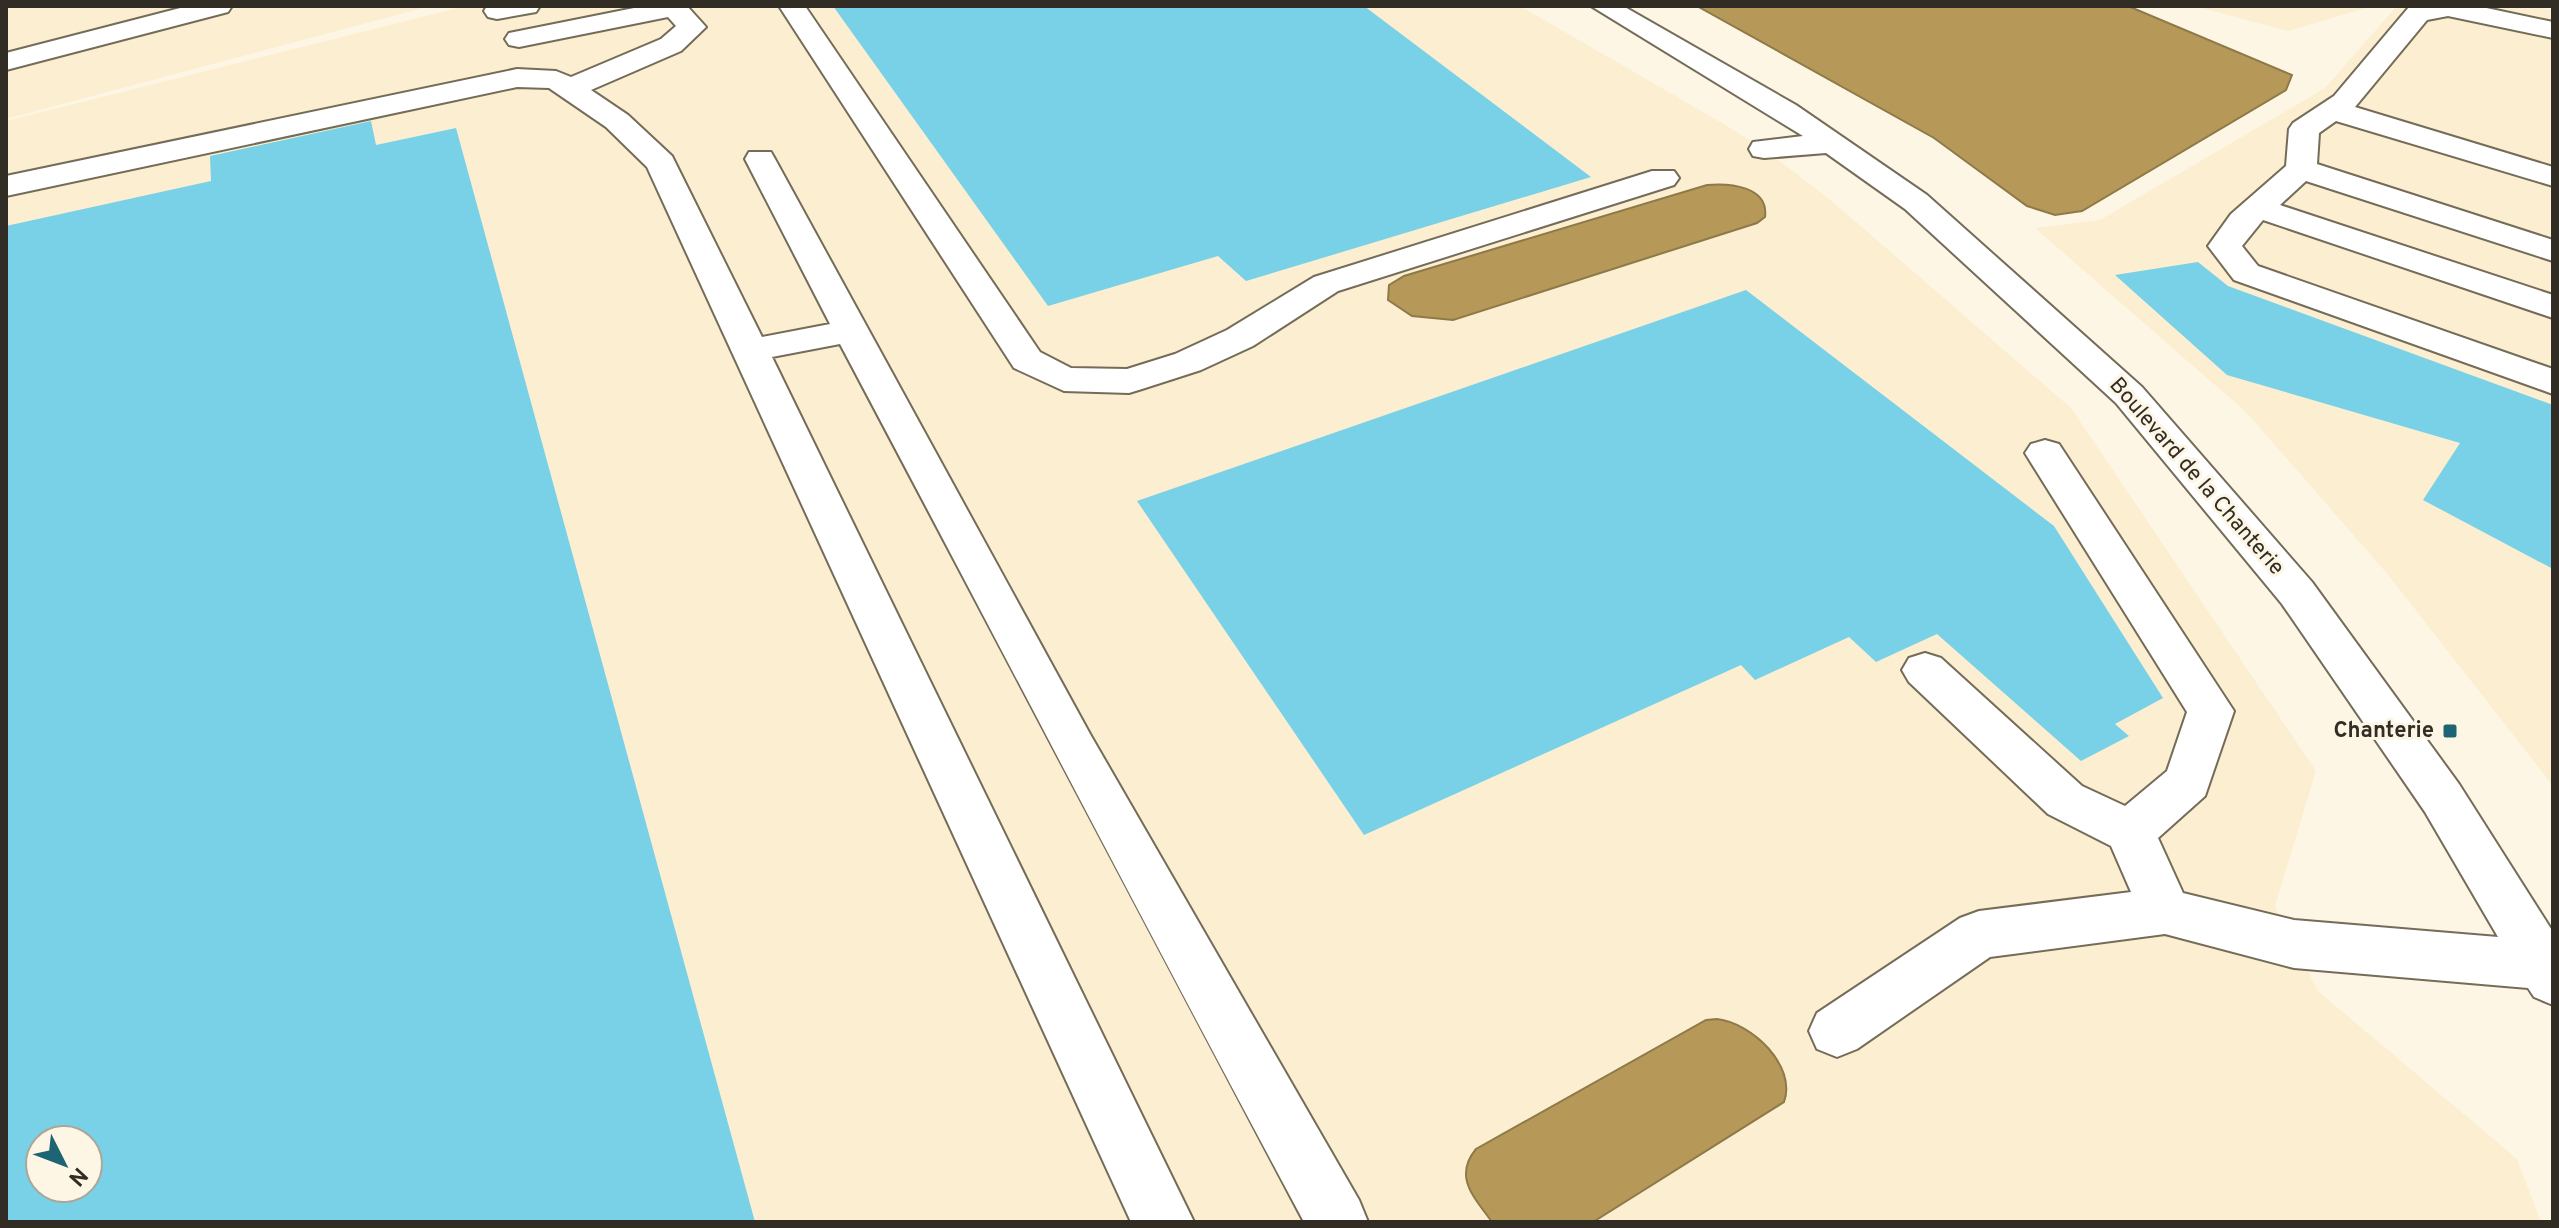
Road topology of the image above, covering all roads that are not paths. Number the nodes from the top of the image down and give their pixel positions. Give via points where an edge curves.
1 (219, 6) edge
2 (527, 6) edge
3 (792, 6) edge
4 (1604, 6) edge
5 (674, 7) edge
6 (497, 11) dead end
7 (2553, 30) edge
8 (519, 39) dead end
9 (6, 62) edge
10 (569, 89) junction
11 (2333, 110) junction
12 (1832, 143) junction
13 (1764, 149) dead end
14 (760, 159) dead end
15 (2301, 169) junction
16 (2553, 177) edge
17 (1663, 178) dead end
18 (6, 186) edge
19 (2258, 208) junction
20 (2553, 251) edge
21 (2553, 307) edge
22 (851, 331) junction
23 (752, 350) junction
24 (2553, 382) edge
25 (2045, 453) dead end
26 (1925, 670) dead end
27 (2130, 832) junction
28 (2165, 911) junction
29 (2549, 972) edge
30 (1837, 1031) dead end
31 (1163, 1222) edge
32 (1337, 1222) edge

1 - 9 street
2 - 6 street
3 - 17 street via 1027,360 1064,379 1129,381 1188,362 1240,338 1326,284
4 - 12 street, Boulevard de la Chanterie
5 - 8 street
5 - 10 street via 692,27 671,45
7 - 11 street via 2448,8 2418,13
10 - 18 street via 556,80 517,78
10 - 23 street via 617,121 661,163
11 - 15 street via 2304,129
11 - 16 street
12 - 13 street
12 - 29 street, Boulevard de la Chanterie via 1916,202 2129,395 2297,593 2442,798
14 - 22 street
15 - 19 street
15 - 20 street
19 - 21 street
19 - 24 street via 2225,246 2246,273
22 - 23 street
22 - 32 street via 1072,745
23 - 31 street
25 - 27 street via 2211,711 2188,782
26 - 27 street via 2065,800
27 - 28 street
28 - 29 street via 2294,944
28 - 30 street via 1979,935

